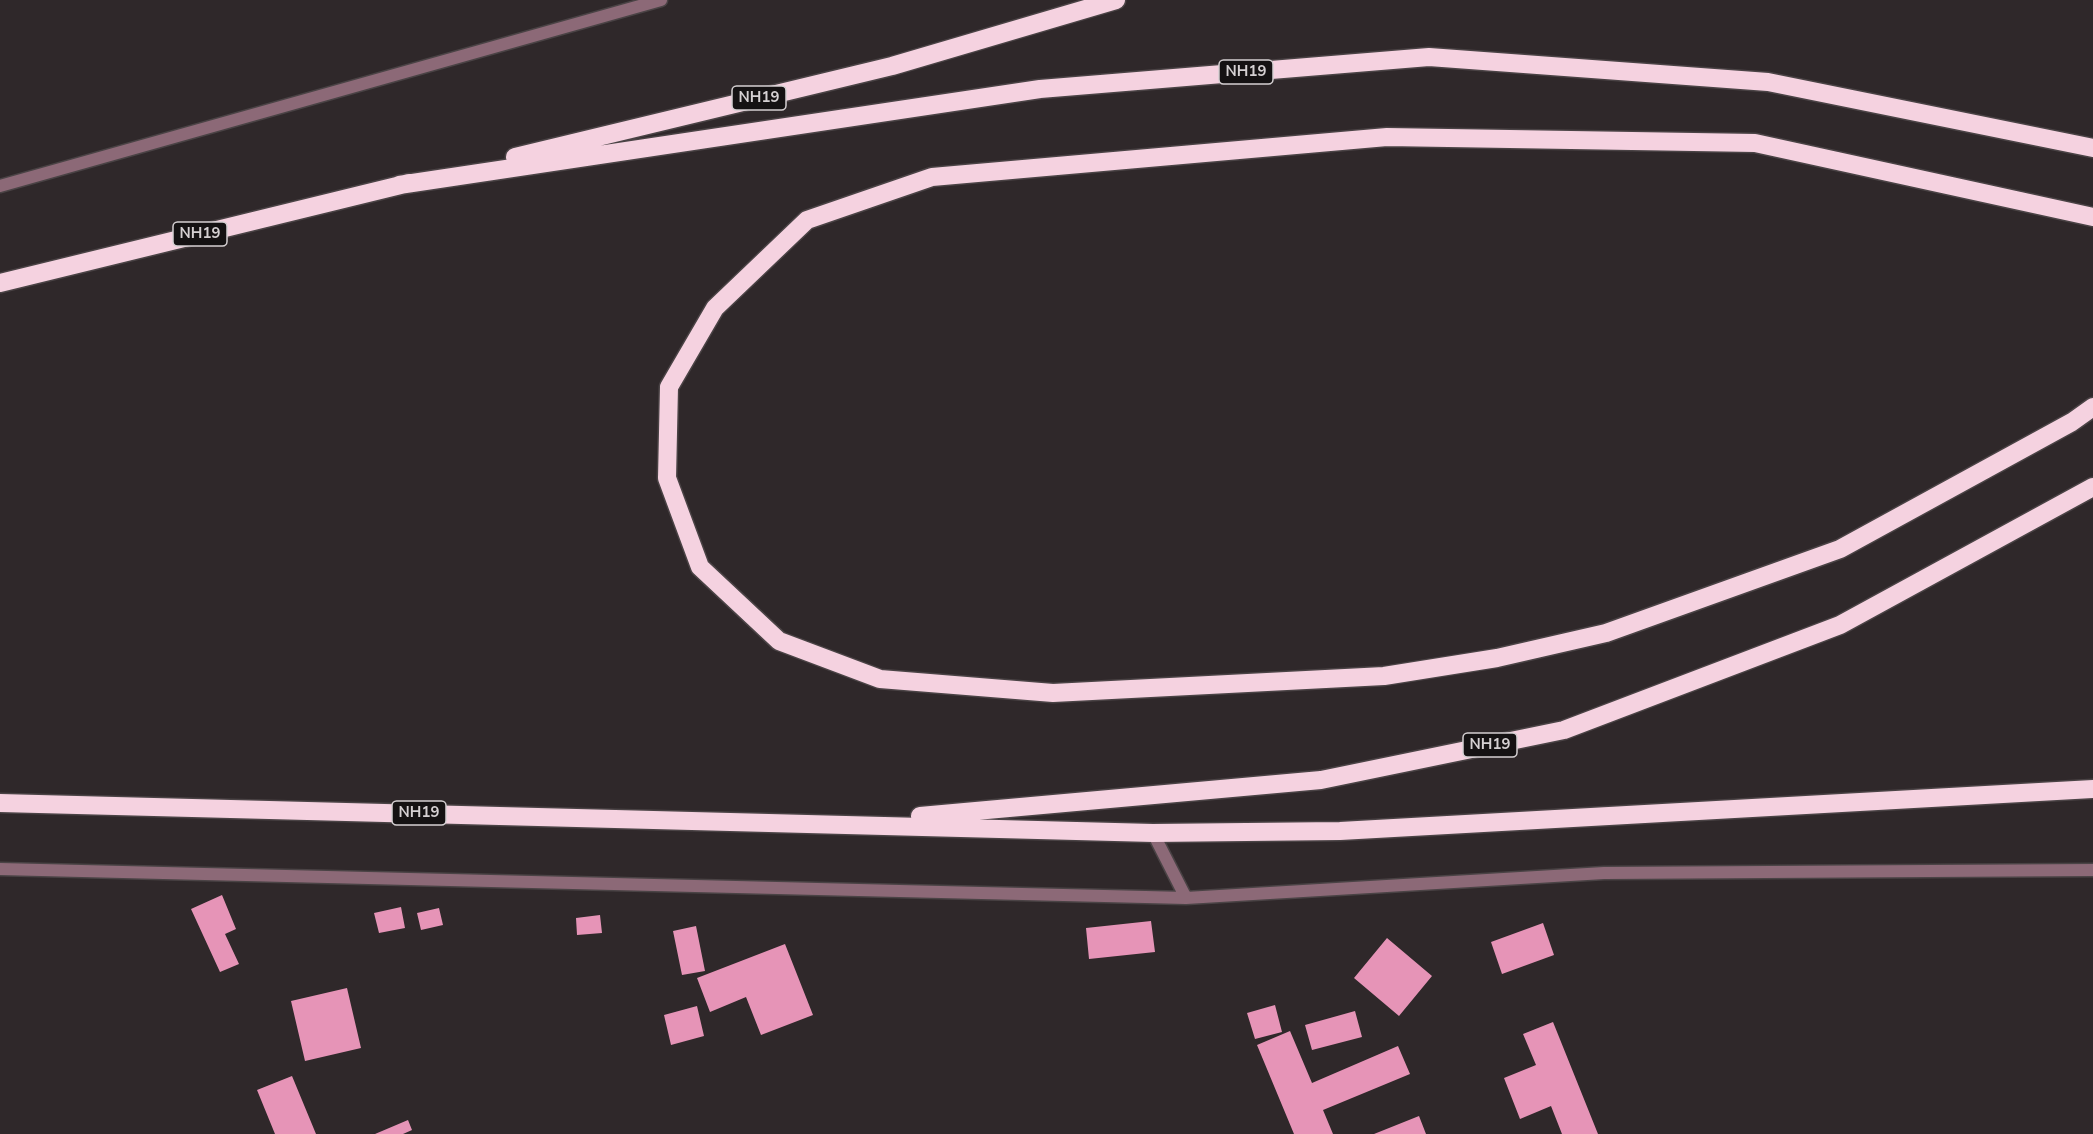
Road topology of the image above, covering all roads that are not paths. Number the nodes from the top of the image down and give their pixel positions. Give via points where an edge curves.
1 (661, 0) edge
2 (1116, 0) edge
3 (2093, 148) edge
4 (399, 185) junction
5 (0, 186) edge
6 (2093, 217) edge
7 (0, 283) edge
8 (2093, 408) edge
9 (2093, 487) edge
10 (2093, 789) edge
11 (0, 802) edge
12 (837, 824) junction
13 (1153, 833) junction
14 (0, 869) edge
15 (2093, 870) edge
16 (1186, 898) junction

1 - 5 street
2 - 4 highway, NH19 via 892,66
3 - 4 highway, NH19 via 1768,82 1429,57 1040,89
4 - 7 highway, NH19
6 - 8 highway via 1755,143 1387,137 932,177 807,220 715,308 669,387 667,478 700,567 779,641 880,679 1053,693 1384,676 1497,658 1606,633 1840,549
9 - 12 highway, NH19 via 1840,626 1564,730 1321,780
10 - 13 highway, NH19 via 1340,831
11 - 12 highway, NH19
12 - 13 highway, NH19
13 - 16 street
14 - 16 street
15 - 16 street via 1604,873

